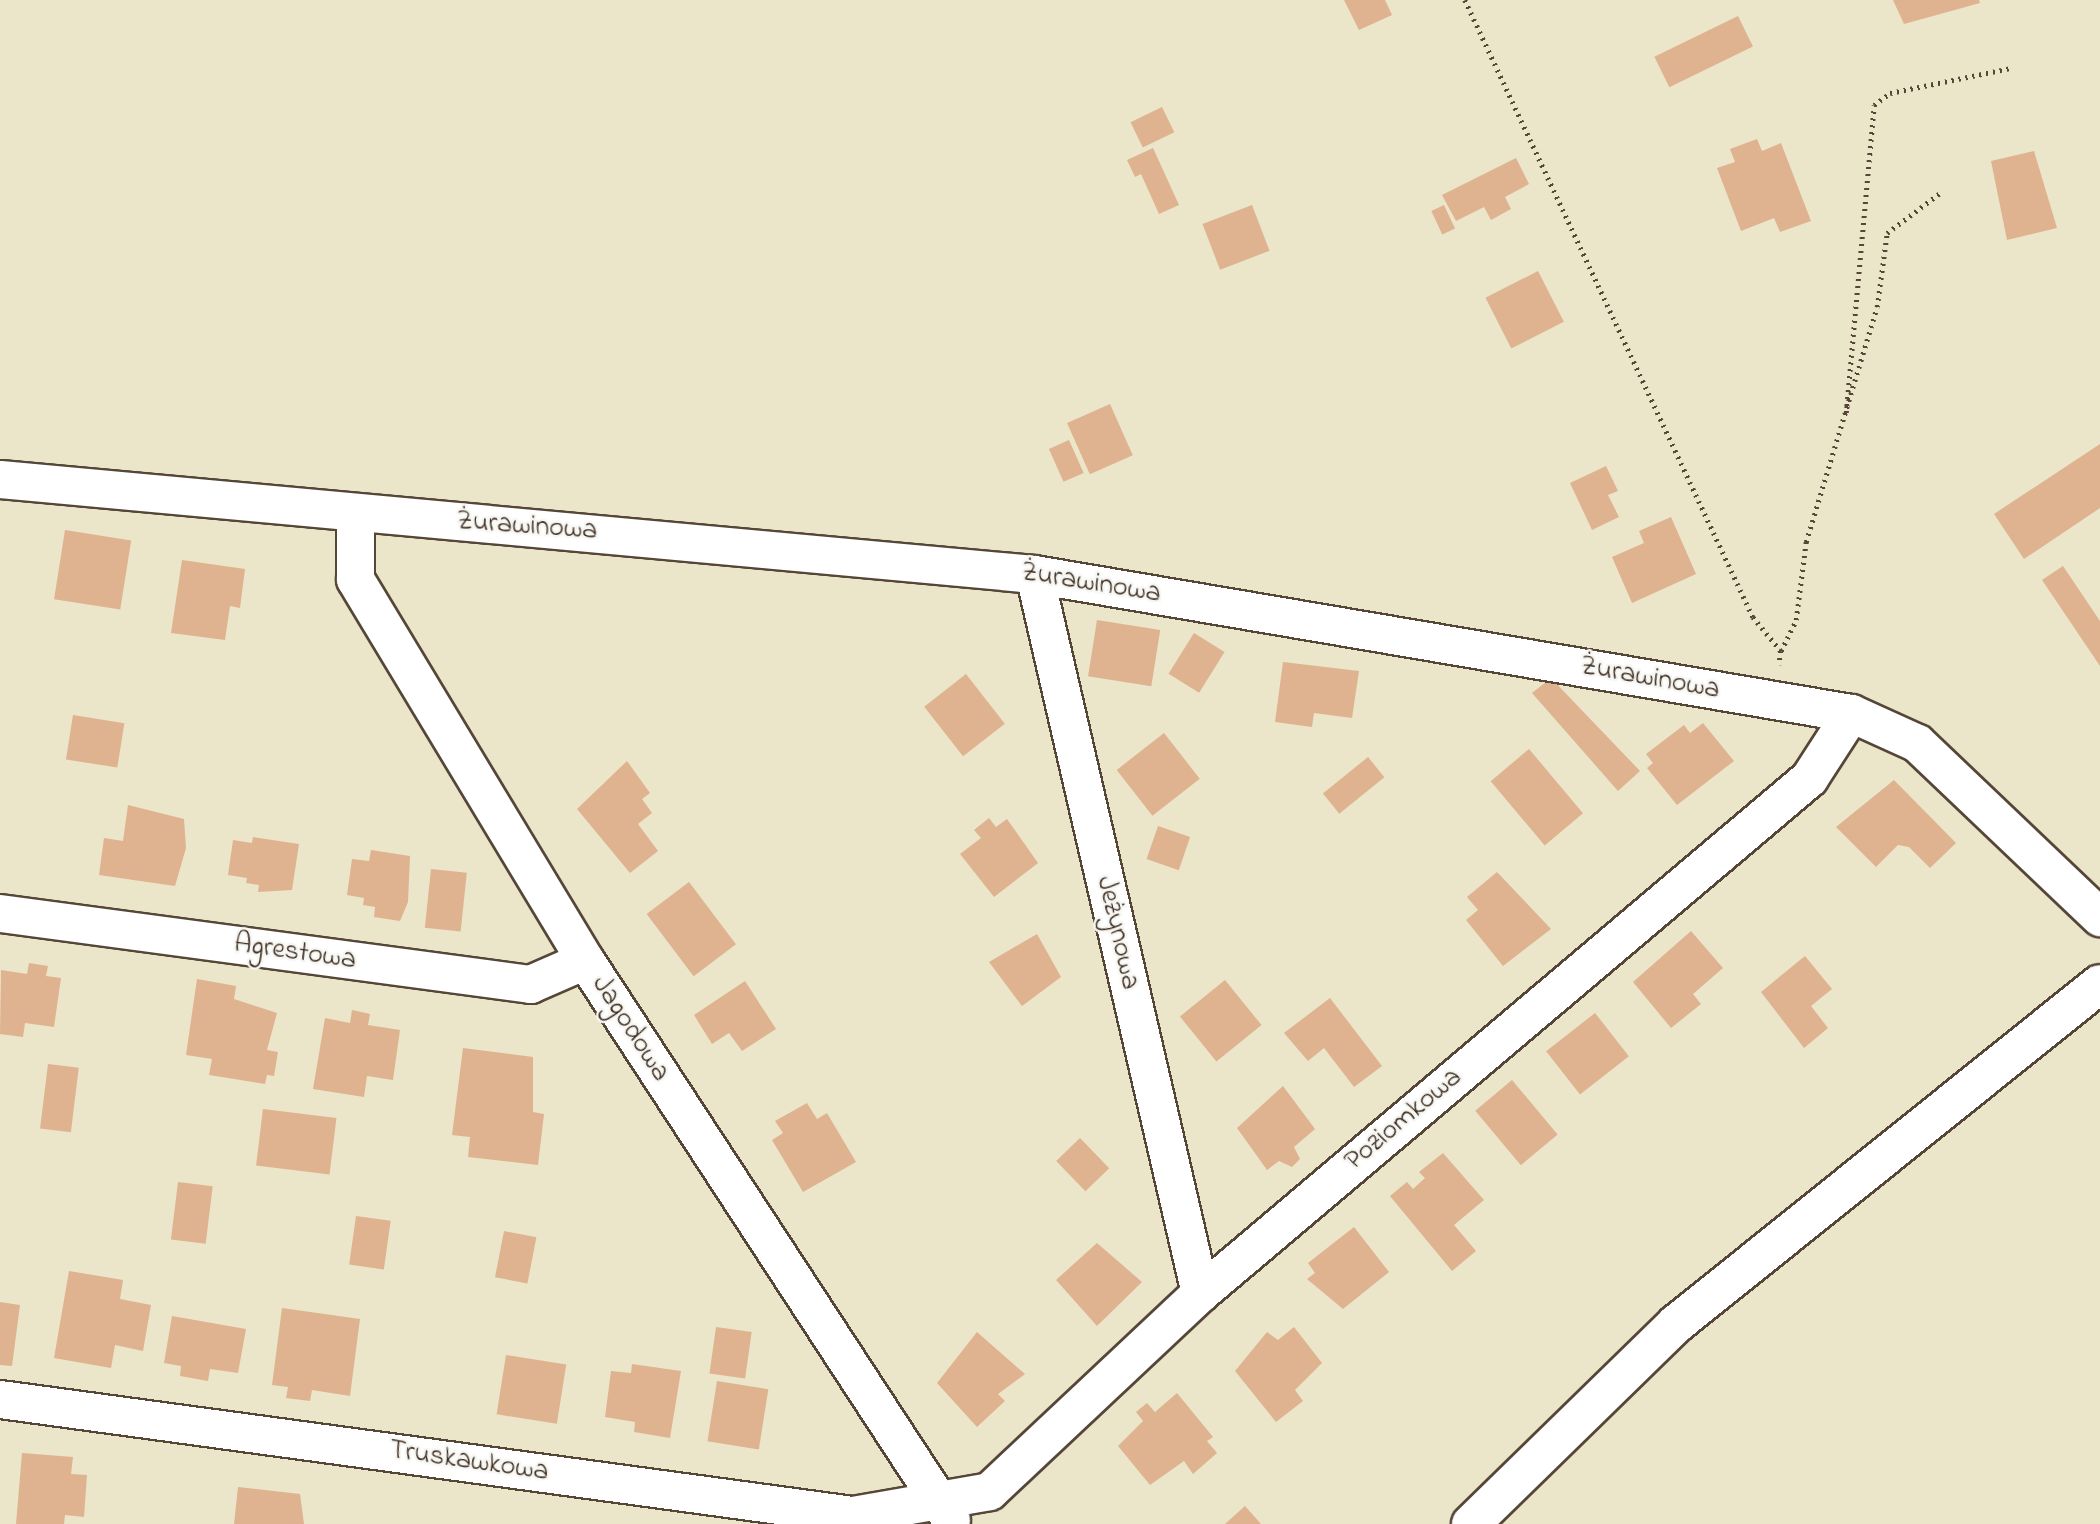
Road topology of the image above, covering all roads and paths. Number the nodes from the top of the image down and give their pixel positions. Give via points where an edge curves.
1 (1465, 0) edge
2 (2011, 68) dead end
3 (1940, 192) dead end
4 (1845, 428) junction
5 (0, 479) edge
6 (355, 515) junction
7 (1034, 574) junction
8 (1781, 651) junction
9 (1776, 701) junction
10 (1851, 713) junction
11 (0, 913) edge
12 (2100, 917) edge
13 (585, 960) junction
14 (2100, 984) edge
15 (1200, 1293) junction
16 (0, 1399) edge
17 (946, 1514) edge
18 (1471, 1524) edge

1 - 8 path via 1753,617
2 - 4 path via 1890,93 1874,105
3 - 4 path via 1887,233 1877,307
4 - 8 path via 1806,542 1796,620
5 - 6 street, Żurawinowa
6 - 7 street, Żurawinowa via 882,555
6 - 13 street, Jagodowa via 355,579
7 - 9 street, Żurawinowa
7 - 15 street, Jeżynowa
8 - 9 path
9 - 10 street, Żurawinowa
10 - 12 street, Żurawinowa via 1916,743
10 - 15 street, Poziomkowa via 1809,778
11 - 13 street, Agrestowa via 530,984
13 - 17 street, Jagodowa
14 - 18 main road via 1676,1324
15 - 17 street, Poziomkowa via 989,1490
16 - 17 street, Truskawkowa via 852,1514

